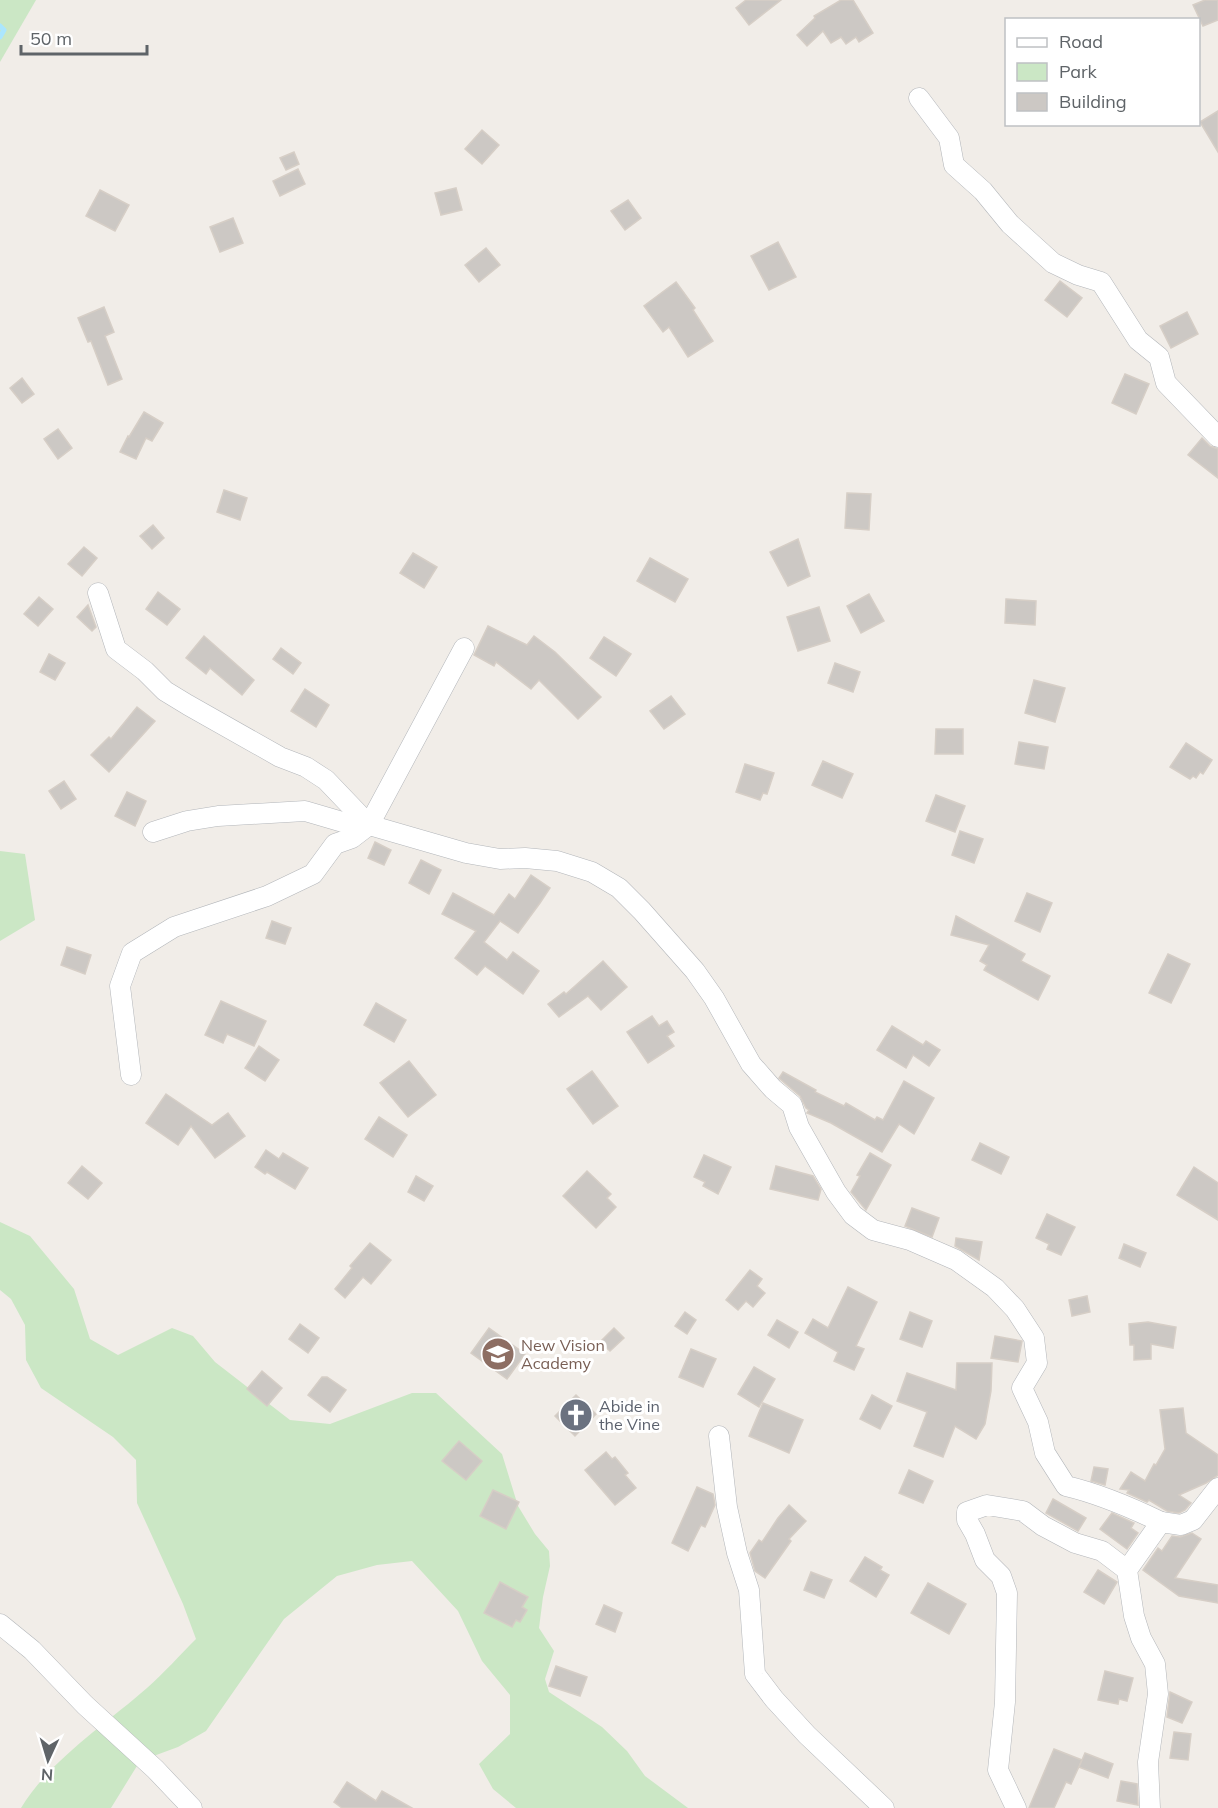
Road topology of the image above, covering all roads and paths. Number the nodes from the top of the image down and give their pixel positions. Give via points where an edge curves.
1 (919, 98) dead end
2 (1218, 437) edge
3 (98, 593) dead end
4 (464, 648) dead end
5 (366, 826) junction
6 (153, 832) dead end
7 (131, 1075) dead end
8 (719, 1436) dead end
9 (1218, 1488) edge
10 (1161, 1522) junction
11 (1127, 1570) junction
12 (0, 1624) edge
13 (192, 1808) edge
14 (884, 1808) edge
15 (1016, 1808) edge
16 (1150, 1808) edge

1 - 2 street via 949,138 954,165 1053,263 1101,282 1138,340 1159,357 1166,383
3 - 5 street via 116,650 173,696 326,780
4 - 5 street
5 - 6 street via 305,811 218,816
5 - 7 street via 352,838 335,844 313,874 267,896 174,927 132,953 120,986
5 - 10 street via 500,860 557,861 592,872 620,888 695,971 752,1064 792,1105 799,1127 853,1215 873,1230 910,1240 956,1260 995,1288 1015,1309 1034,1338 1037,1363 1022,1388 1038,1422 1045,1453 1066,1486 1122,1503
8 - 14 street via 727,1507 749,1590 755,1674 807,1735
9 - 10 street via 1193,1520 1181,1525
10 - 11 street
11 - 15 street via 1102,1551 1075,1543 1023,1511 987,1505 967,1512 985,1560 1001,1576 1006,1593 1005,1702 998,1770
11 - 16 street via 1134,1616 1155,1664 1158,1694 1148,1762
12 - 13 street via 32,1650

